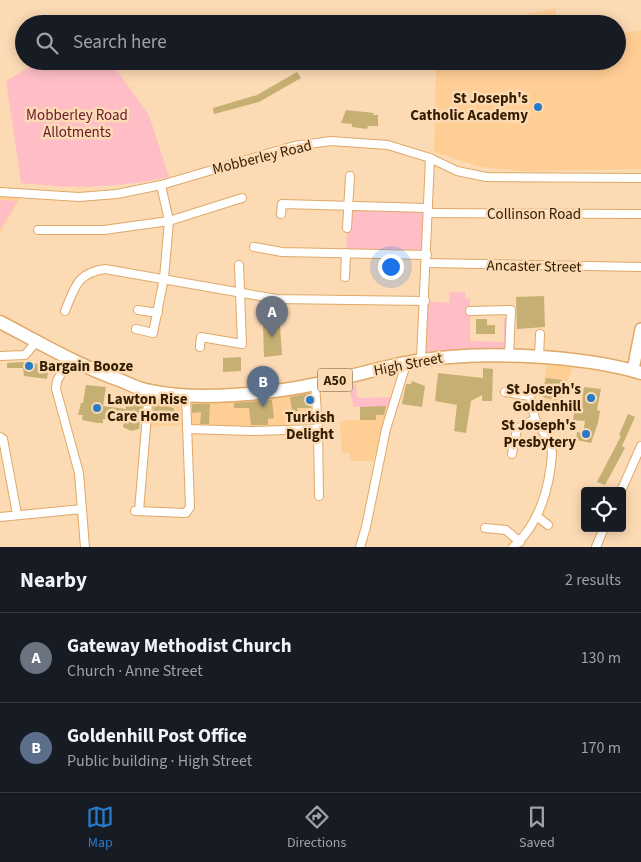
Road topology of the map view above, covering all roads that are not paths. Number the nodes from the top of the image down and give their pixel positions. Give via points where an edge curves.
1 (430, 158) junction
2 (350, 176) dead end
3 (641, 178) edge
4 (161, 185) junction
5 (0, 192) edge
6 (348, 207) junction
7 (238, 210) dead end
8 (428, 211) junction
9 (281, 214) dead end
10 (641, 214) edge
11 (169, 221) junction
12 (347, 228) dead end
13 (38, 230) dead end
14 (48, 230) junction
15 (47, 239) dead end
16 (254, 247) dead end
17 (346, 253) junction
18 (427, 255) junction
19 (427, 263) junction
20 (239, 265) dead end
21 (641, 268) edge
22 (345, 277) dead end
23 (164, 278) junction
24 (241, 291) junction
25 (425, 301) junction
26 (138, 310) dead end
27 (65, 311) dead end
28 (470, 311) dead end
29 (158, 313) junction
30 (0, 322) edge
31 (136, 329) dead end
32 (641, 329) edge
33 (540, 334) dead end
34 (36, 342) junction
35 (200, 347) dead end
36 (0, 356) edge
37 (509, 357) junction
38 (539, 357) junction
39 (69, 359) junction
40 (421, 360) junction
41 (406, 364) junction
42 (637, 371) edge
43 (314, 384) junction
44 (149, 391) junction
45 (505, 392) dead end
46 (186, 396) junction
47 (535, 419) junction
48 (187, 429) junction
49 (318, 429) junction
50 (0, 437) edge
51 (640, 451) edge
52 (512, 454) dead end
53 (623, 487) edge
54 (319, 496) dead end
55 (82, 509) junction
56 (17, 514) junction
57 (0, 517) edge
58 (538, 517) junction
59 (548, 525) dead end
60 (485, 528) dead end
61 (602, 532) edge
62 (516, 544) edge
63 (85, 547) edge
64 (360, 547) edge
65 (596, 547) edge

1 - 3 street, Mobberley Road via 457,171 486,177
1 - 4 street, Mobberley Road via 388,145 331,140 286,148
1 - 8 street
2 - 6 street
4 - 5 street, Mobberley Road via 117,194 79,197
4 - 11 street
6 - 8 street, Collinson Road
6 - 9 street, Collinson Road via 282,204
6 - 12 street
7 - 11 street via 238,199
8 - 10 street, Collinson Road
8 - 18 street
11 - 14 street via 104,230
11 - 23 street
13 - 14 street
14 - 15 street
16 - 17 street via 282,252
17 - 18 street
17 - 22 street
18 - 19 street
19 - 21 street, Ancaster Street
19 - 25 street
20 - 24 street
23 - 24 street
23 - 27 street via 104,269 94,271 76,284
23 - 29 street
24 - 25 street via 276,299
24 - 35 street via 242,344 202,337
25 - 40 street
26 - 29 street
28 - 37 street via 511,310
29 - 31 street via 152,336
30 - 34 main road, A50
32 - 42 street
33 - 38 street
34 - 36 street via 25,355
34 - 39 main road, High Street / A50
37 - 38 main road, High Street / A50
37 - 40 main road, High Street / A50 via 464,355
38 - 42 main road, High Street / A50
39 - 44 main road, High Street / A50
39 - 55 street via 56,389 79,473
40 - 41 main road, High Street / A50
41 - 43 main road, High Street / A50
41 - 64 street via 386,428
43 - 46 main road, High Street / A50
43 - 49 street
44 - 46 main road, High Street / A50
44 - 48 street via 137,511 186,513 190,507
45 - 47 street via 530,396
46 - 48 street
47 - 52 street via 517,429
47 - 58 street via 550,443 552,453
48 - 49 street
49 - 54 street
50 - 56 street
51 - 53 street
55 - 56 street
55 - 63 street
56 - 57 street
58 - 59 street
58 - 62 street
60 - 62 street via 506,530
61 - 65 street

